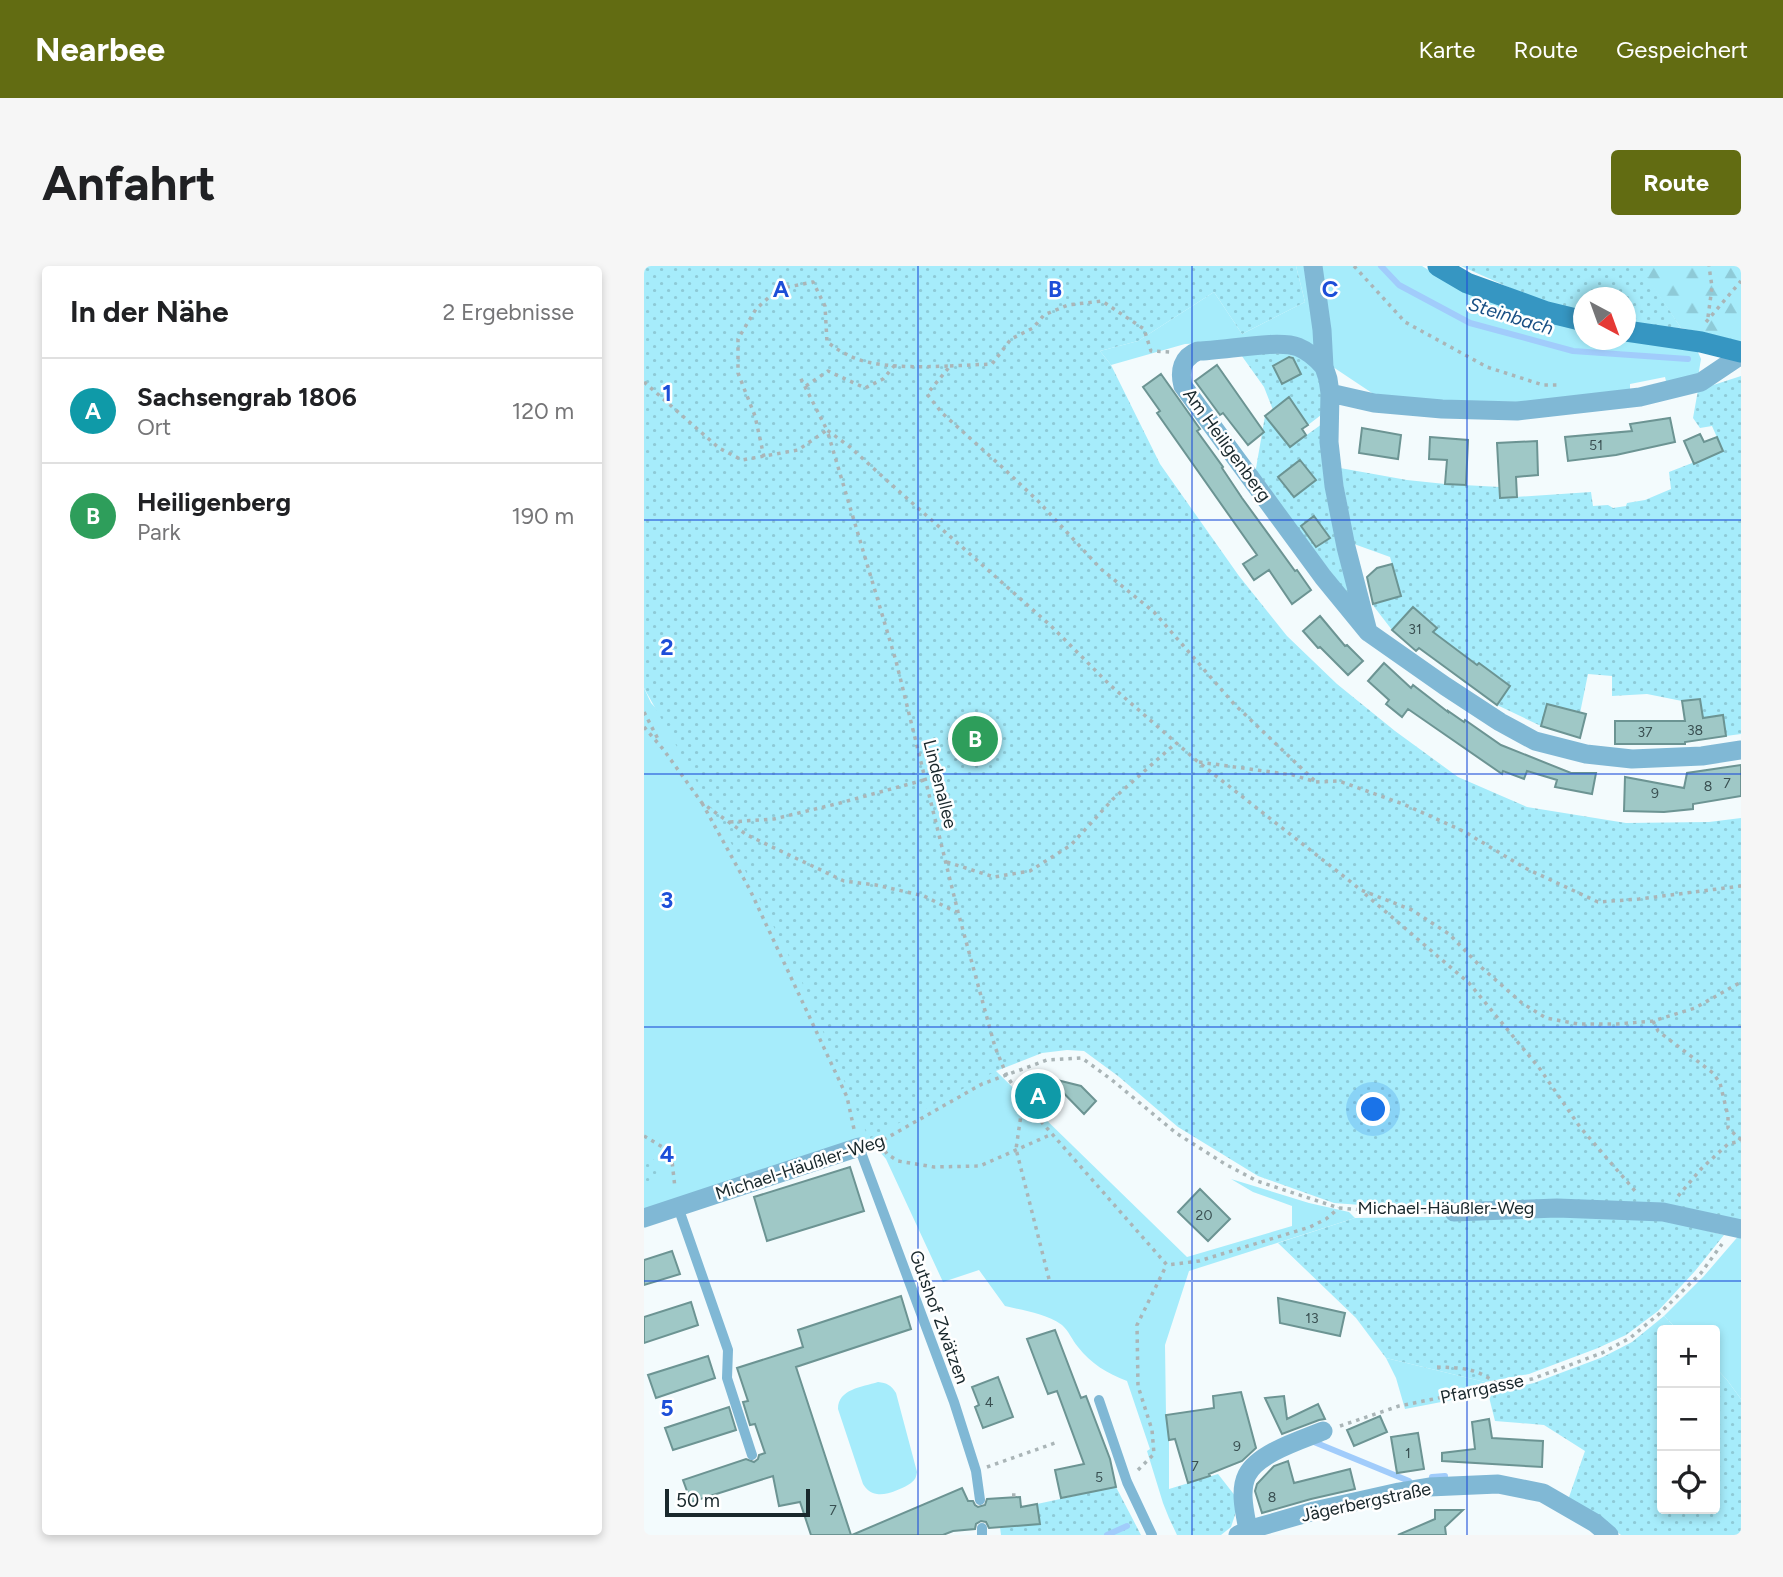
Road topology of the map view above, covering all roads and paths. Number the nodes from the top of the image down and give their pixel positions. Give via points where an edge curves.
1 (1312, 266) edge
2 (1354, 266) edge
3 (1438, 266) edge
4 (1709, 266) edge
5 (1741, 281) edge
6 (1573, 318) edge
7 (1707, 319) junction
8 (1636, 332) edge
9 (1701, 342) junction
10 (1193, 353) junction
11 (1741, 353) edge
12 (895, 365) junction
13 (950, 366) junction
14 (1324, 367) junction
15 (799, 375) dead end
16 (644, 382) edge
17 (1567, 385) dead end
18 (806, 386) junction
19 (1330, 393) junction
20 (827, 430) junction
21 (764, 457) junction
22 (1368, 632) junction
23 (644, 712) edge
24 (644, 727) edge
25 (1176, 743) junction
26 (663, 749) junction
27 (1741, 750) edge
28 (1197, 761) junction
29 (925, 779) junction
30 (1316, 782) junction
31 (702, 803) junction
32 (728, 822) junction
33 (945, 861) junction
34 (1741, 886) edge
35 (1361, 890) junction
36 (958, 912) junction
37 (1741, 982) edge
38 (1653, 1021) junction
39 (1007, 1076) junction
40 (1023, 1101) junction
41 (1052, 1134) junction
42 (644, 1136) edge
43 (1741, 1141) edge
44 (879, 1143) junction
45 (859, 1147) junction
46 (1016, 1149) junction
47 (678, 1207) junction
48 (1339, 1208) junction
49 (1454, 1212) joint
50 (1657, 1212) junction
51 (644, 1218) edge
52 (1737, 1228) edge
53 (1167, 1265) junction
54 (1049, 1279) dead end
55 (1437, 1367) dead end
56 (1500, 1386) junction
57 (1099, 1400) dead end
58 (1323, 1431) joint
59 (1055, 1443) dead end
60 (752, 1455) dead end
61 (1000, 1462) dead end
62 (1127, 1482) junction
63 (1012, 1495) dead end
64 (1018, 1495) dead end
65 (980, 1500) dead end
66 (1243, 1532) edge
67 (1152, 1535) edge
68 (1609, 1535) edge

1 - 14 street
2 - 17 path via 1405,322 1487,367 1543,385
3 - 6 street via 1467,283
4 - 7 path via 1712,287
5 - 7 path
7 - 9 path
8 - 9 street
9 - 11 street
10 - 13 path via 1151,351 1144,330 1102,301 1068,304 1044,315 1033,328 1011,339 992,364
10 - 14 street via 1283,344 1297,347
10 - 22 street, Am Heiligenberg via 1180,375 1183,386 1323,578
11 - 19 street via 1702,382 1640,397 1529,410 1401,406
12 - 13 path
12 - 18 path via 883,379 866,388 828,370
12 - 21 path via 848,356 827,342 825,306 813,282 778,289 756,309 737,339 738,373 755,416
13 - 30 path via 927,394 942,413 1038,501 1101,569 1154,612 1234,704
14 - 19 street
15 - 18 path, Lindenallee
16 - 21 path via 719,448 742,460
18 - 20 path, Lindenallee
19 - 22 street via 1334,486
20 - 21 path via 798,450
20 - 25 path via 1050,625
20 - 29 path, Lindenallee via 896,661
22 - 27 street, Am Heiligenberg via 1535,741 1632,759
23 - 26 path
24 - 26 path
25 - 28 path
25 - 33 path via 1113,799 1071,845 1030,871 994,877
26 - 31 path
28 - 30 path
28 - 35 path
29 - 32 path via 774,818
29 - 33 path, Lindenallee
30 - 34 path via 1339,781 1404,804 1598,902
31 - 32 path
31 - 45 path via 750,890 847,1097
32 - 36 path via 844,881 924,896
33 - 36 path, Lindenallee
35 - 38 path via 1412,910 1449,934 1522,1003 1546,1018 1578,1024
35 - 50 path via 1482,997 1580,1127
36 - 39 path, Lindenallee
37 - 38 path via 1695,1009
38 - 43 path via 1658,1031 1713,1073 1720,1083 1728,1128
39 - 40 path, Lindenallee
39 - 44 path, Michael-Häußler-Weg via 982,1084
39 - 48 path, Michael-Häußler-Weg via 1046,1060 1082,1058 1176,1133 1225,1164 1257,1181
40 - 41 path, Lindenallee
40 - 46 path
41 - 46 path
41 - 53 path, Lindenallee
42 - 47 path via 671,1152
43 - 50 path via 1728,1144
44 - 45 path, Michael-Häußler-Weg
44 - 46 path via 898,1161 934,1167 980,1166
45 - 47 street, Michael-Häußler-Weg
45 - 65 lane, Gutshof Zwätzen via 954,1402 976,1471
46 - 54 path
47 - 51 street, Michael-Häußler-Weg
47 - 60 lane via 728,1350 727,1378
48 - 49 path, Michael-Häußler-Weg
48 - 53 path via 1310,1227 1199,1261
49 - 50 street, Michael-Häußler-Weg via 1557,1208
50 - 52 street, Michael-Häußler-Weg
52 - 56 path, Pfarrgasse via 1701,1273 1630,1338 1532,1379
53 - 62 path via 1138,1325 1138,1386 1152,1430 1154,1454
55 - 56 path via 1485,1374
56 - 58 path, Pfarrgasse via 1399,1406
57 - 62 lane
58 - 66 street via 1270,1455 1247,1475
59 - 61 path
62 - 67 lane
63 - 64 path
66 - 68 street, Jägerbergstraße via 1399,1492 1498,1484 1543,1493

